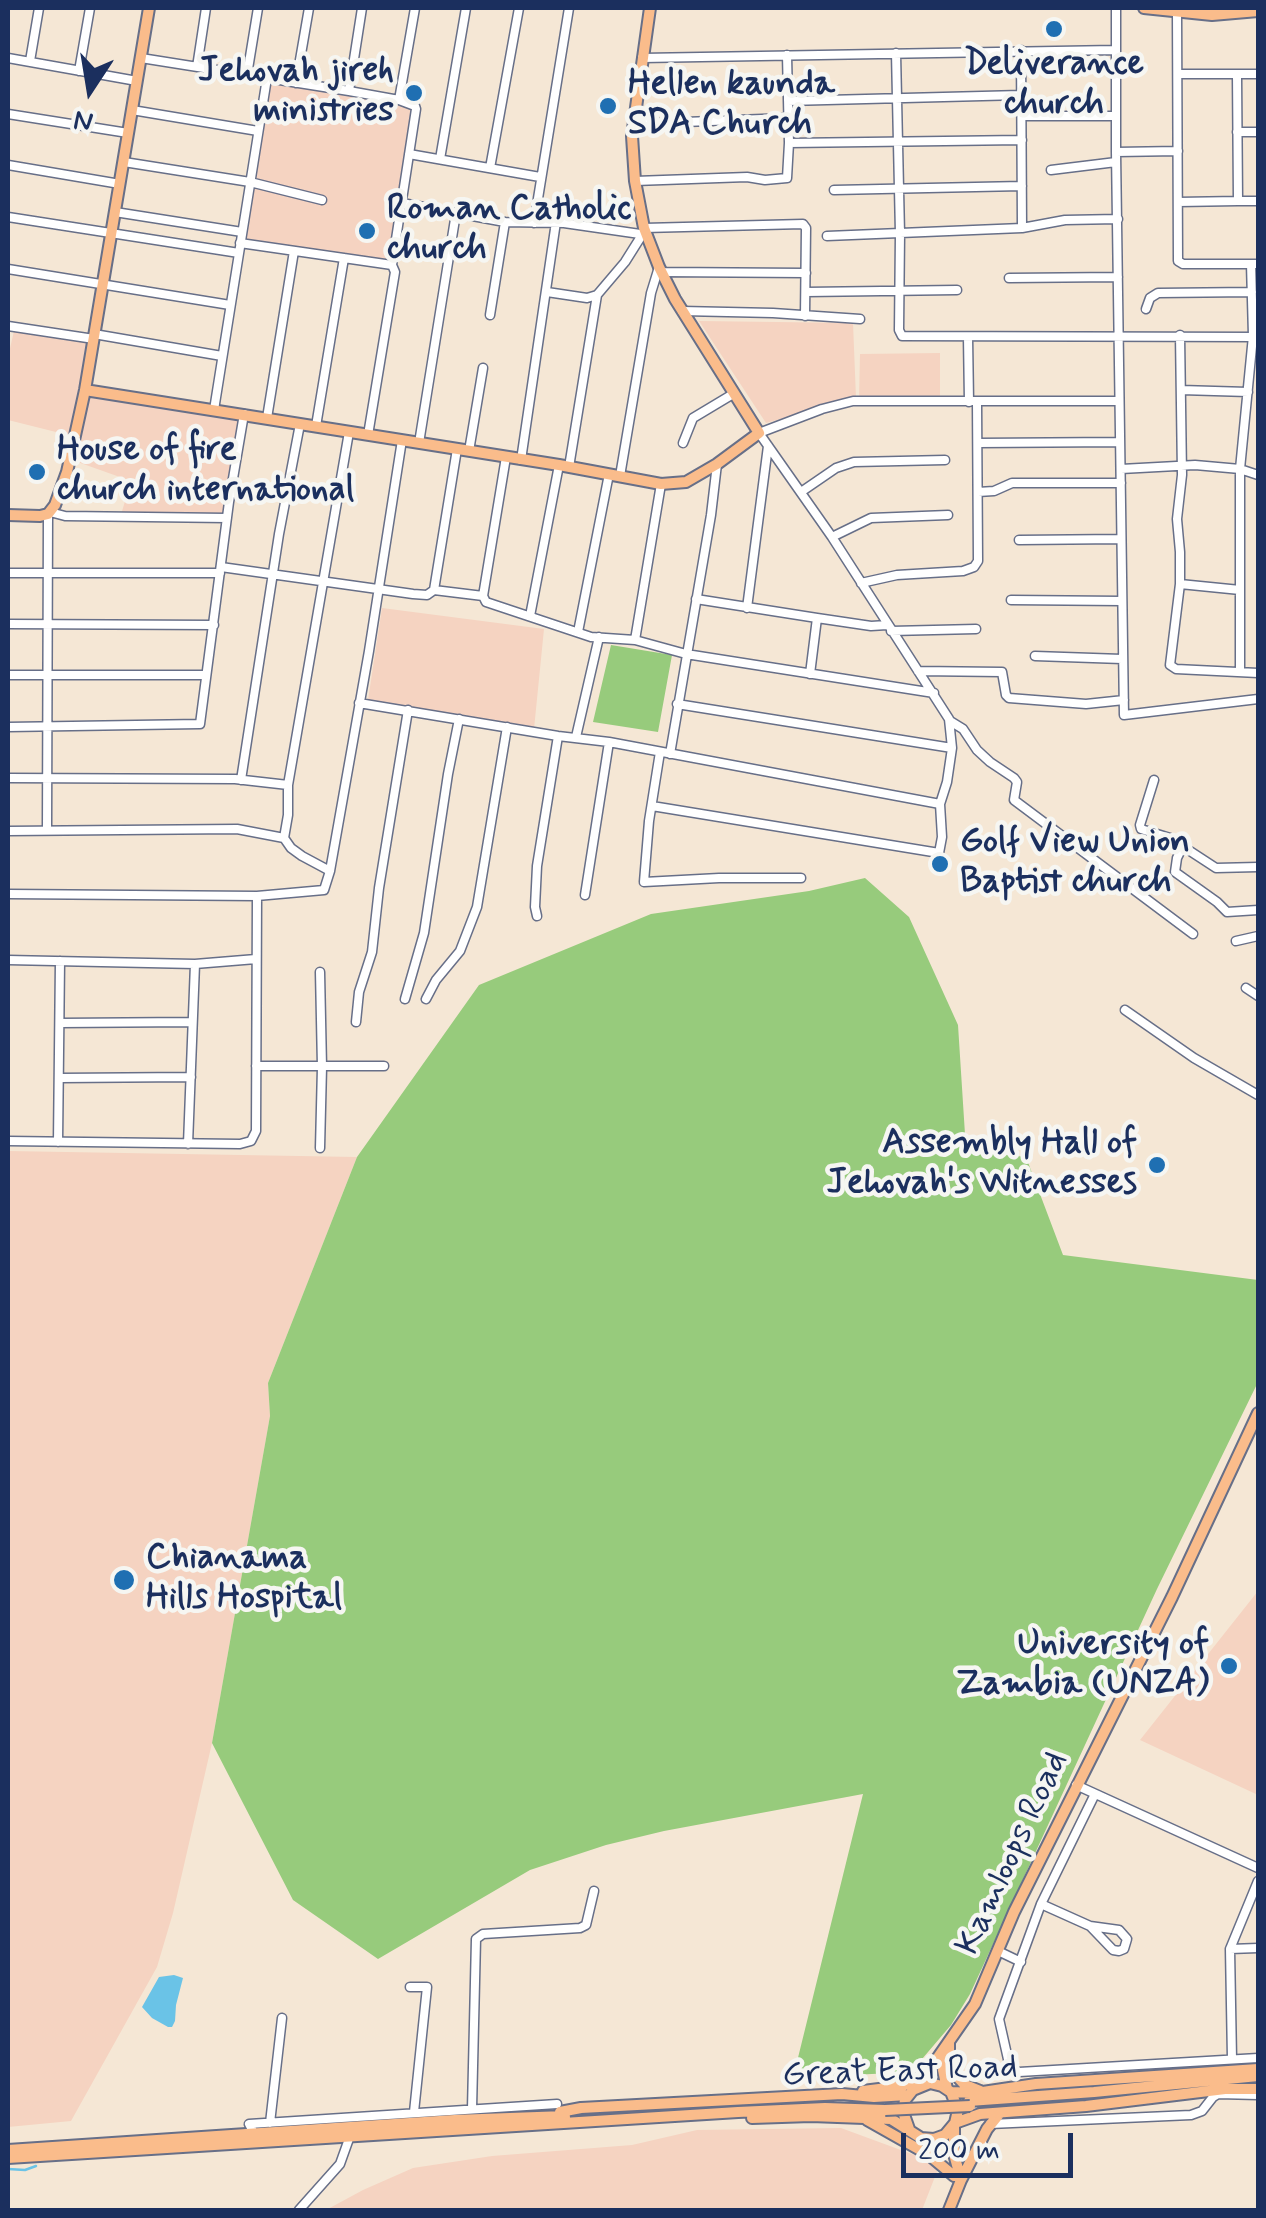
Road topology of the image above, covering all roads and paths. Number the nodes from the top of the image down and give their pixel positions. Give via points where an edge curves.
1 (39, 8) edge
2 (90, 8) edge
3 (149, 8) edge
4 (206, 8) edge
5 (258, 8) edge
6 (309, 8) edge
7 (362, 8) edge
8 (415, 8) edge
9 (466, 8) edge
10 (518, 8) edge
11 (568, 8) edge
12 (650, 8) edge
13 (1116, 8) edge
14 (1144, 8) edge
15 (1250, 10) edge
16 (1177, 12) junction
17 (1021, 50) junction
18 (1116, 50) junction
19 (896, 53) junction
20 (787, 55) junction
21 (8, 58) edge
22 (141, 58) junction
23 (642, 58) junction
24 (30, 61) junction
25 (197, 67) junction
26 (79, 71) junction
27 (1178, 74) junction
28 (1237, 74) junction
29 (1258, 74) edge
30 (248, 75) junction
31 (267, 78) junction
32 (137, 81) junction
33 (296, 83) junction
34 (349, 91) junction
35 (1021, 95) junction
36 (399, 100) junction
37 (898, 100) junction
38 (788, 102) junction
39 (132, 110) junction
40 (8, 114) edge
41 (1022, 116) junction
42 (1115, 116) junction
43 (788, 118) junction
44 (632, 124) junction
45 (258, 131) junction
46 (1237, 132) junction
47 (1258, 132) edge
48 (128, 133) junction
49 (1022, 140) junction
50 (898, 141) junction
51 (789, 144) junction
52 (1178, 150) junction
53 (1116, 152) junction
54 (409, 154) junction
55 (440, 159) junction
56 (124, 162) junction
57 (1116, 162) junction
58 (8, 165) edge
59 (490, 168) junction
60 (1051, 170) dead end
61 (540, 177) junction
62 (250, 182) junction
63 (634, 182) junction
64 (120, 184) junction
65 (1022, 186) junction
66 (899, 188) junction
67 (834, 190) dead end
68 (322, 200) dead end
69 (1238, 200) junction
70 (1258, 201) edge
71 (1178, 202) junction
72 (402, 203) junction
73 (115, 212) junction
74 (456, 213) junction
75 (8, 217) edge
76 (1118, 219) junction
77 (505, 222) junction
78 (534, 222) junction
79 (556, 222) junction
80 (1022, 228) junction
81 (242, 232) junction
82 (644, 233) junction
83 (900, 234) junction
84 (111, 235) junction
85 (827, 236) dead end
86 (240, 248) junction
87 (294, 251) junction
88 (344, 258) junction
89 (1255, 264) edge
90 (392, 265) junction
91 (8, 269) edge
92 (660, 270) junction
93 (806, 273) junction
94 (1118, 277) junction
95 (1009, 278) dead end
96 (103, 283) junction
97 (957, 290) dead end
98 (900, 291) junction
99 (547, 292) junction
100 (806, 292) junction
101 (1252, 292) junction
102 (597, 295) junction
103 (230, 305) junction
104 (1146, 309) dead end
105 (682, 311) junction
106 (490, 315) dead end
107 (805, 316) junction
108 (860, 319) dead end
109 (8, 326) edge
110 (1119, 335) junction
111 (1180, 335) junction
112 (94, 336) junction
113 (1256, 336) edge
114 (968, 337) junction
115 (222, 356) junction
116 (483, 368) dead end
117 (85, 390) junction
118 (1181, 390) junction
119 (1248, 392) junction
120 (733, 394) junction
121 (973, 402) junction
122 (1120, 402) junction
123 (214, 410) junction
124 (244, 414) junction
125 (267, 418) junction
126 (300, 424) junction
127 (316, 426) junction
128 (349, 432) junction
129 (759, 433) junction
130 (368, 435) junction
131 (402, 440) junction
132 (1120, 442) junction
133 (419, 443) junction
134 (683, 443) dead end
135 (978, 444) junction
136 (768, 446) junction
137 (463, 450) junction
138 (506, 457) junction
139 (520, 460) junction
140 (945, 460) dead end
141 (717, 464) junction
142 (1181, 465) junction
143 (564, 466) junction
144 (1121, 468) junction
145 (1240, 470) junction
146 (614, 475) junction
147 (1258, 475) edge
148 (1121, 483) junction
149 (661, 484) junction
150 (801, 492) junction
151 (978, 492) junction
152 (49, 513) junction
153 (8, 515) edge
154 (948, 516) dead end
155 (227, 518) junction
156 (832, 537) junction
157 (1121, 539) junction
158 (1019, 540) dead end
159 (220, 570) junction
160 (8, 573) edge
161 (46, 573) junction
162 (275, 573) junction
163 (324, 581) junction
164 (861, 584) junction
165 (1180, 584) junction
166 (378, 590) junction
167 (434, 590) junction
168 (1240, 590) junction
169 (483, 596) junction
170 (696, 599) junction
171 (1011, 600) dead end
172 (1122, 601) junction
173 (747, 608) junction
174 (530, 616) junction
175 (817, 618) junction
176 (8, 624) edge
177 (46, 624) junction
178 (214, 625) junction
179 (889, 628) junction
180 (976, 629) dead end
181 (578, 632) junction
182 (599, 638) junction
183 (635, 640) junction
184 (686, 654) junction
185 (1034, 656) dead end
186 (1122, 659) junction
187 (918, 671) junction
188 (1240, 671) junction
189 (1258, 673) edge
190 (810, 674) junction
191 (8, 675) edge
192 (46, 676) junction
193 (205, 676) junction
194 (934, 694) junction
195 (1258, 698) edge
196 (1124, 700) junction
197 (359, 703) junction
198 (678, 704) junction
199 (408, 710) junction
200 (459, 719) junction
201 (950, 721) junction
202 (8, 726) edge
203 (47, 726) junction
204 (508, 727) junction
205 (558, 736) junction
206 (576, 737) junction
207 (609, 742) junction
208 (952, 748) junction
209 (665, 753) junction
210 (8, 778) edge
211 (48, 778) junction
212 (241, 780) junction
213 (1154, 780) dead end
214 (288, 785) junction
215 (940, 804) junction
216 (652, 806) junction
217 (48, 830) junction
218 (8, 831) edge
219 (284, 838) junction
220 (1182, 846) junction
221 (1258, 867) edge
222 (330, 871) junction
223 (801, 878) dead end
224 (8, 894) edge
225 (585, 895) dead end
226 (257, 896) junction
227 (1258, 910) edge
228 (537, 916) dead end
229 (1192, 934) dead end
230 (1258, 936) edge
231 (1236, 941) dead end
232 (256, 959) junction
233 (8, 960) edge
234 (60, 961) junction
235 (194, 964) junction
236 (320, 972) dead end
237 (1246, 988) dead end
238 (1258, 996) edge
239 (405, 999) dead end
240 (426, 999) dead end
241 (1126, 1010) dead end
242 (191, 1022) junction
243 (356, 1022) dead end
244 (60, 1023) junction
245 (256, 1066) junction
246 (384, 1066) dead end
247 (322, 1067) junction
248 (191, 1077) junction
249 (60, 1078) junction
250 (1258, 1095) edge
251 (8, 1140) edge
252 (58, 1142) junction
253 (188, 1144) junction
254 (320, 1148) dead end
255 (1258, 1412) edge
256 (1076, 1785) junction
257 (1095, 1794) junction
258 (1258, 1868) edge
259 (1258, 1881) edge
260 (594, 1891) dead end
261 (1042, 1904) junction
262 (1090, 1926) junction
263 (1258, 1948) edge
264 (1230, 1949) junction
265 (998, 1951) junction
266 (1021, 1962) junction
267 (410, 1988) dead end
268 (282, 2018) dead end
269 (948, 2044) junction
270 (1258, 2058) edge
271 (1232, 2059) junction
272 (928, 2070) junction
273 (1258, 2082) edge
274 (918, 2086) junction
275 (949, 2091) junction
276 (988, 2091) junction
277 (842, 2094) junction
278 (908, 2094) junction
279 (556, 2104) dead end
280 (472, 2109) junction
281 (414, 2112) junction
282 (1000, 2112) junction
283 (864, 2118) junction
284 (544, 2120) junction
285 (270, 2123) junction
286 (955, 2124) junction
287 (990, 2124) junction
288 (909, 2129) junction
289 (254, 2133) junction
290 (350, 2136) junction
291 (928, 2139) junction
292 (8, 2150) edge
293 (8, 2158) edge
294 (958, 2179) junction
295 (299, 2210) edge
296 (945, 2210) edge

1 - 24 street
2 - 26 street
3 - 22 main road
4 - 25 street
5 - 30 street
6 - 33 street
7 - 34 street
8 - 36 street
9 - 55 street
10 - 59 street
11 - 61 street
12 - 23 main road
13 - 18 street
14 - 16 main road
15 - 16 main road
16 - 27 street
17 - 18 street
17 - 19 street
17 - 35 street
18 - 42 street
19 - 20 street
19 - 37 street
20 - 23 street
20 - 38 street
21 - 24 street
22 - 25 street
22 - 32 main road
23 - 44 main road
24 - 26 street
25 - 30 street
26 - 32 street
27 - 28 street
27 - 52 street
28 - 29 street
28 - 46 street
30 - 31 street
31 - 33 street
31 - 45 street
32 - 39 main road
33 - 34 street
34 - 36 street
35 - 37 street
35 - 41 street
36 - 54 street via 416,109
37 - 38 street
37 - 50 street
38 - 43 street
39 - 45 street
39 - 48 main road
40 - 48 street
41 - 42 street
41 - 49 street
42 - 53 street
43 - 44 street
43 - 51 street
44 - 63 main road
45 - 62 street
46 - 47 street
46 - 69 street
48 - 56 main road
49 - 50 street
49 - 65 street
50 - 51 street
50 - 66 street
51 - 63 street via 784,179
52 - 53 street
52 - 71 street
53 - 57 street
54 - 55 street
54 - 72 street
55 - 59 street
56 - 62 street
56 - 64 main road
57 - 60 street
57 - 76 street
58 - 64 street
59 - 61 street
61 - 78 street
62 - 68 street
62 - 81 street
63 - 82 main road
64 - 73 main road
65 - 66 street
65 - 80 street
66 - 67 street
66 - 83 street
69 - 70 street
69 - 71 street
71 - 89 street via 1179,263
72 - 74 street
72 - 90 street
73 - 81 street
73 - 84 main road
74 - 77 street
74 - 133 street
75 - 84 street
76 - 80 street
76 - 94 street
77 - 78 street
77 - 106 street
78 - 79 street
79 - 82 street
79 - 99 street
80 - 83 street
81 - 86 street
82 - 92 main road
82 - 93 street via 803,224
82 - 102 street
83 - 85 street
83 - 98 street
84 - 86 street
84 - 96 main road
86 - 87 street
86 - 103 street
87 - 88 street
87 - 125 street
88 - 90 street
88 - 127 street
89 - 101 street
90 - 130 street
91 - 96 street
92 - 93 street
92 - 105 main road
92 - 146 street
93 - 100 street
94 - 95 street
94 - 110 street
96 - 103 street
96 - 112 main road
97 - 98 street
98 - 100 street
98 - 114 street via 902,336
99 - 102 street
99 - 139 street
100 - 107 street
101 - 104 street via 1158,293
101 - 113 street
102 - 143 street
103 - 115 street
105 - 107 street
105 - 120 main road
107 - 108 street
109 - 112 street
110 - 111 street
110 - 114 street
110 - 122 street
111 - 113 street
111 - 118 street
112 - 115 street
112 - 117 main road
113 - 119 street
114 - 121 street
115 - 123 street
116 - 137 street
117 - 123 main road
117 - 152 main road via 68,472
118 - 119 street
118 - 142 street
119 - 145 street
120 - 129 main road
120 - 134 street via 693,418
121 - 122 street
121 - 129 street via 853,401
121 - 135 street
122 - 132 street
123 - 124 main road
124 - 125 main road
124 - 155 street
125 - 126 main road
126 - 127 main road
126 - 162 street
127 - 128 main road
128 - 130 main road
128 - 163 street
129 - 136 street
129 - 141 main road
130 - 131 main road
131 - 133 main road
131 - 166 street
132 - 135 street
132 - 144 street
133 - 137 main road
135 - 151 street
136 - 150 street
136 - 173 street
137 - 138 main road
137 - 167 street
138 - 139 main road
138 - 169 street
139 - 143 main road
140 - 150 street via 854,462
141 - 149 main road via 686,482
141 - 170 street
142 - 144 street
142 - 145 street
142 - 165 street
143 - 146 main road
143 - 174 street
144 - 148 street
145 - 147 street
145 - 168 street
146 - 149 main road
146 - 181 street
148 - 151 street via 1012,483
148 - 157 street
149 - 183 street
150 - 156 street
151 - 164 street via 974,566
152 - 153 main road
152 - 155 street
152 - 161 street
154 - 156 street via 870,518
155 - 159 street
156 - 164 street
157 - 158 street
157 - 172 street
159 - 161 street
159 - 162 street
159 - 178 street
160 - 161 street
161 - 177 street
162 - 163 street
162 - 212 street
163 - 166 street
163 - 214 street
164 - 179 street
165 - 168 street
165 - 188 street via 1170,666
166 - 167 street
166 - 197 street
167 - 169 street
168 - 188 street
169 - 174 street
170 - 173 street
170 - 184 street
171 - 172 street
172 - 186 street
173 - 175 street
174 - 181 street
175 - 179 street
175 - 190 street
176 - 177 street
177 - 178 street
177 - 192 street
178 - 193 street
179 - 180 street
179 - 187 street
181 - 182 street
182 - 183 street
182 - 206 street
183 - 184 street
184 - 190 street
184 - 198 street
185 - 186 street
186 - 196 street
187 - 194 street
187 - 196 street via 1002,672 1010,698
188 - 189 street
190 - 194 street
191 - 192 street
192 - 193 street
192 - 203 street
193 - 203 street via 200,724
194 - 201 street
195 - 196 street via 1124,715
197 - 199 street
197 - 222 street
198 - 208 street
198 - 209 street
199 - 200 street
199 - 243 street
200 - 204 street
200 - 239 street via 424,933
201 - 208 street
201 - 229 street via 1014,778 1014,800
202 - 203 street
203 - 211 street
204 - 205 street
204 - 240 street via 477,907 460,951
205 - 206 street
205 - 228 street via 537,866
206 - 207 street
207 - 209 street
207 - 225 street
208 - 215 street
209 - 215 street
209 - 216 street
210 - 211 street
211 - 212 street
211 - 217 street
212 - 214 street
213 - 220 street via 1140,827
214 - 219 street
215 - 216 street via 942,837 935,854
216 - 223 street via 644,882
217 - 218 street
217 - 219 street via 237,829
219 - 222 street
220 - 221 street via 1216,868
220 - 227 street via 1175,872 1227,912
222 - 226 street via 320,892
224 - 226 street
226 - 232 street
230 - 231 street
232 - 235 street
232 - 245 street
233 - 234 street
234 - 235 street
234 - 244 street
235 - 242 street
236 - 247 street
237 - 238 street
241 - 250 street
242 - 244 street
242 - 248 street
244 - 249 street
245 - 247 street
245 - 253 street via 251,1141
246 - 247 street
247 - 254 street
248 - 249 street
248 - 253 street
249 - 252 street
251 - 252 street
252 - 253 street
255 - 256 main road, Kamloops Road
256 - 257 street
256 - 265 main road, Kamloops Road
257 - 258 street
257 - 261 street
259 - 264 street
260 - 280 street via 580,1928 476,1939
261 - 262 street
261 - 266 street
262 - 262 street via 1112,1950 1124,1949 1127,1940 1119,1930
263 - 264 street
264 - 271 street
265 - 266 street
265 - 269 main road, Kamloops Road
266 - 271 street via 999,2019 1014,2071
267 - 281 street via 428,1987
268 - 285 street
269 - 272 main road, Kamloops Road
269 - 275 main road via 942,2070
269 - 276 main road via 958,2079
270 - 271 street
272 - 274 main road, Kamloops Road
272 - 277 main road via 903,2086
273 - 276 main road, Great East Road via 1036,2084
273 - 282 main road, Great East Road
273 - 284 main road, Great East Road, bridge via 970,2104
273 - 287 street via 1213,2096 1191,2115
274 - 275 main road
274 - 278 main road
275 - 276 main road, Great East Road
275 - 286 main road via 957,2104
277 - 278 main road, Great East Road
277 - 284 main road, Great East Road via 581,2108
278 - 288 main road via 903,2112
279 - 280 street
280 - 281 street
281 - 285 street
282 - 286 main road, Great East Road
282 - 287 main road
283 - 284 main road, Great East Road via 585,2128
283 - 288 main road, Great East Road
283 - 294 main road
284 - 289 main road, Great East Road
284 - 290 main road, Great East Road
285 - 289 street via 249,2124
286 - 291 main road
286 - 294 main road
287 - 294 main road
288 - 291 main road
289 - 292 main road, Great East Road
290 - 293 main road, Great East Road
290 - 295 street via 340,2164
291 - 294 main road via 948,2155
294 - 296 main road

